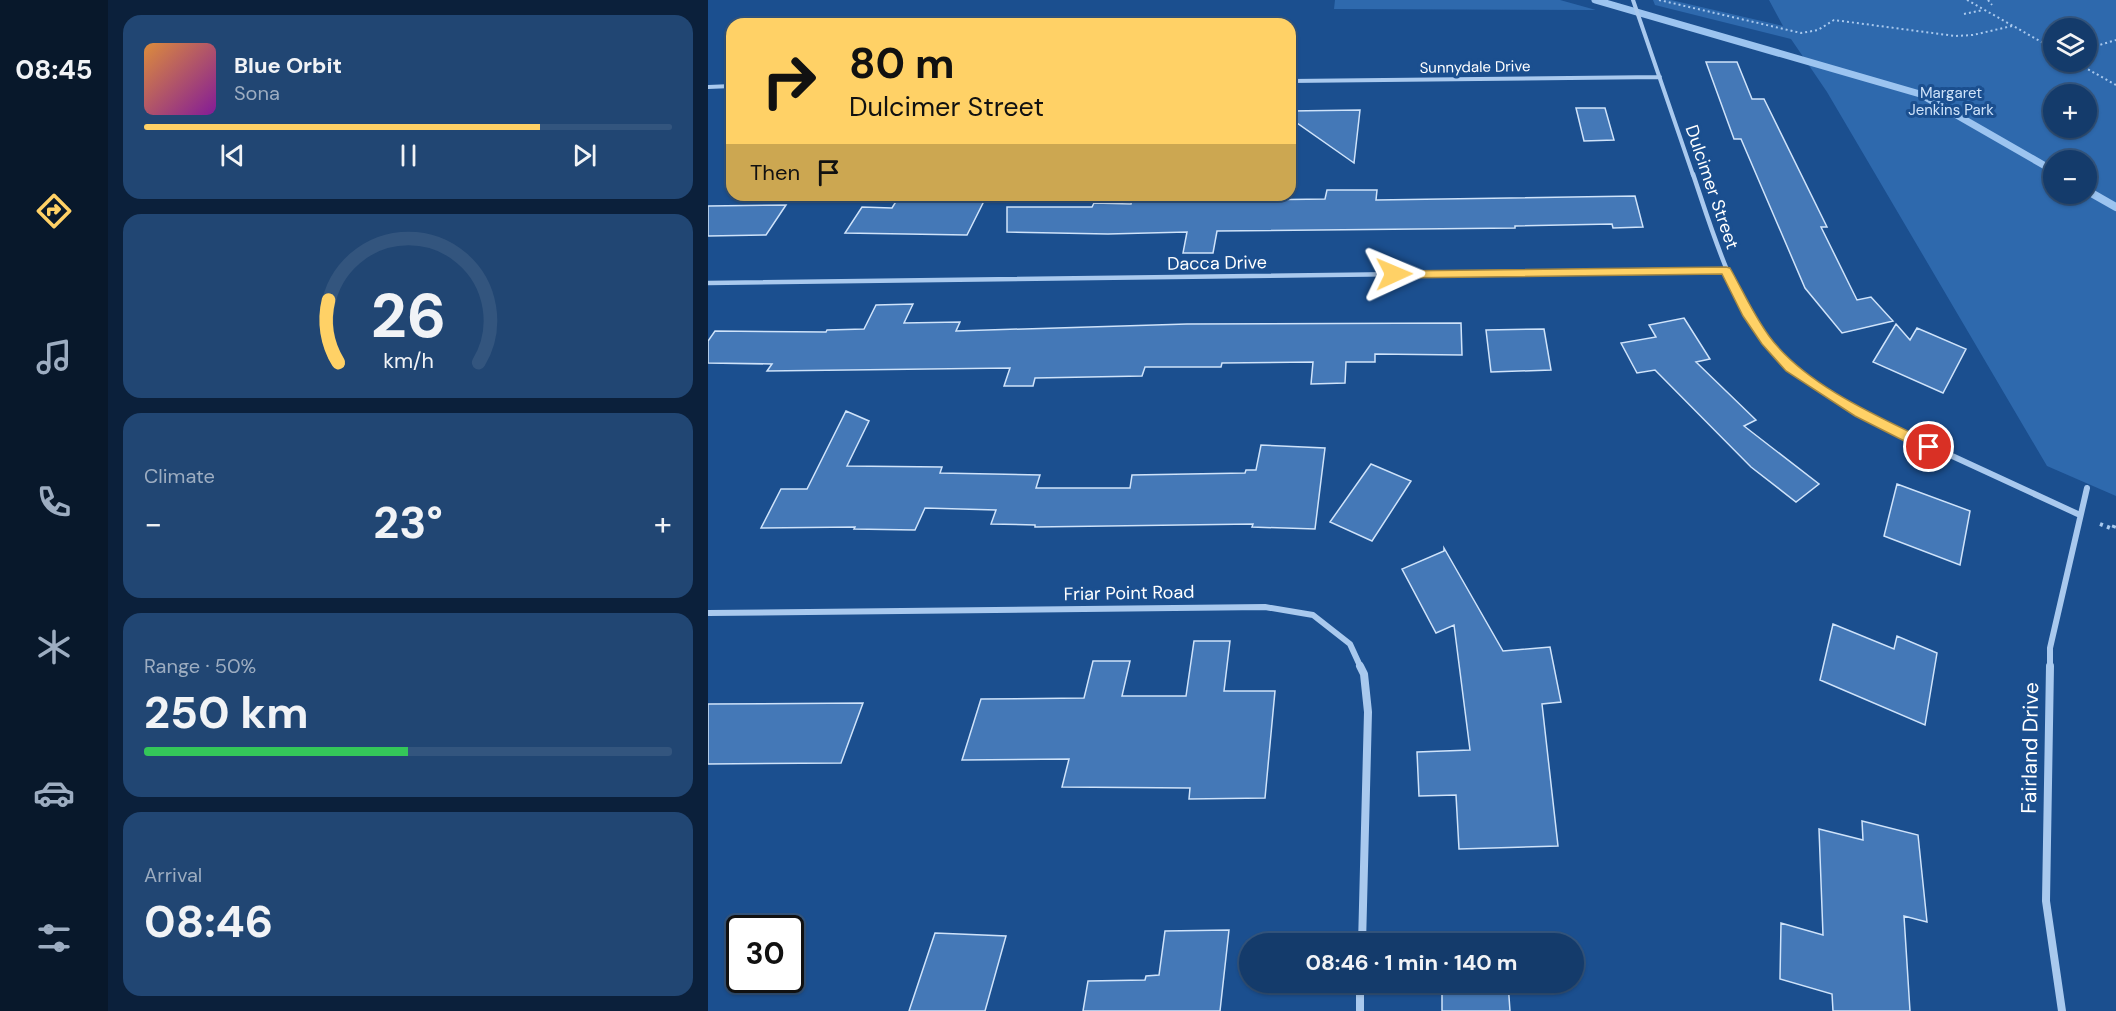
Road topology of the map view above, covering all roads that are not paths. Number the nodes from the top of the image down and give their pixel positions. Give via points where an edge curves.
1 (1633, 0) edge
2 (1660, 77) junction
3 (1296, 81) edge
4 (726, 86) edge
5 (708, 87) edge
6 (1726, 270) junction
7 (708, 283) edge
8 (2086, 488) dead end
9 (2080, 515) junction
10 (708, 613) edge
11 (1362, 933) edge
12 (1360, 993) edge
13 (1360, 1011) edge
14 (2062, 1011) edge

1 - 2 street, Dulcimer Street
2 - 3 street, Sunnydale Drive
2 - 6 street, Dulcimer Street
4 - 5 street
6 - 7 street, Dacca Drive
6 - 9 street, Dulcimer Street via 1747,314 1790,367 1859,413
8 - 9 street, Fairland Drive
9 - 14 street, Fairland Drive via 2050,648 2046,901
10 - 11 street, Friar Point Road via 1265,606 1313,615 1350,644 1364,674 1368,712
12 - 13 street

